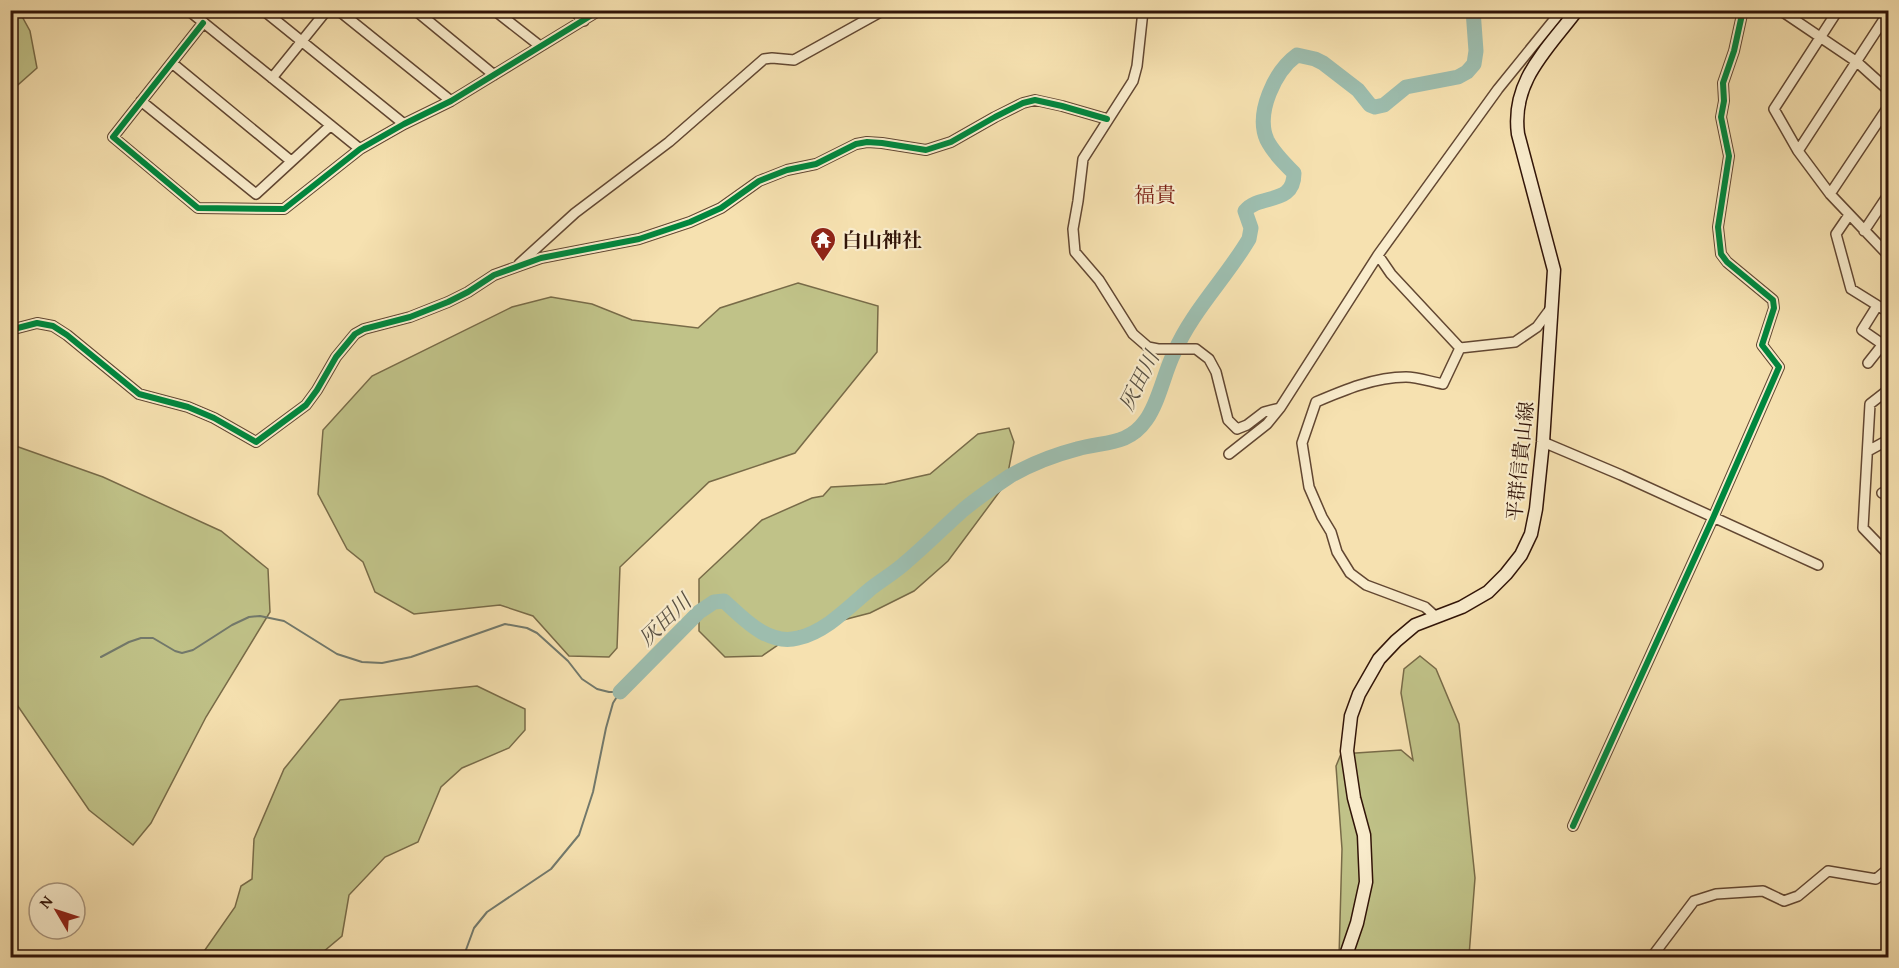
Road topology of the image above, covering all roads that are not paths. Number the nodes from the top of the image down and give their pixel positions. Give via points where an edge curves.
1 (188, 10) edge
2 (263, 10) edge
3 (327, 10) edge
4 (338, 10) edge
5 (494, 10) edge
6 (573, 10) edge
7 (600, 10) edge
8 (884, 10) edge
9 (1562, 10) edge
10 (1577, 10) edge
11 (1743, 10) edge
12 (1838, 10) edge
13 (416, 11) edge
14 (1144, 11) edge
15 (1784, 12) edge
16 (1887, 17) edge
17 (584, 21) junction
18 (203, 23) junction
19 (1820, 39) junction
20 (301, 41) junction
21 (540, 46) junction
22 (1857, 62) junction
23 (172, 63) junction
24 (494, 75) junction
25 (272, 78) junction
26 (1888, 90) edge
27 (141, 101) junction
28 (451, 101) junction
29 (1888, 107) edge
30 (1107, 119) junction
31 (404, 124) junction
32 (330, 126) junction
33 (360, 149) junction
34 (1798, 151) junction
35 (291, 161) junction
36 (1830, 194) junction
37 (1888, 195) edge
38 (1849, 215) junction
39 (1864, 231) junction
40 (1378, 255) junction
41 (1888, 255) edge
42 (515, 268) junction
43 (1877, 306) junction
44 (1552, 307) junction
45 (1888, 312) edge
46 (10, 330) edge
47 (1886, 346) edge
48 (1460, 348) junction
49 (1868, 363) dead end
50 (1888, 390) edge
51 (1280, 408) junction
52 (1888, 440) edge
53 (1544, 442) junction
54 (1868, 451) junction
55 (1229, 454) dead end
56 (1713, 518) junction
57 (1888, 554) edge
58 (1818, 565) dead end
59 (1435, 616) junction
60 (1573, 826) dead end
61 (1888, 869) edge
62 (1349, 954) edge
63 (1651, 957) edge

1 - 18 street
2 - 20 street
3 - 20 street
4 - 28 street
5 - 21 street
6 - 17 street
7 - 17 street
8 - 42 street via 794,60 764,59 669,142 575,213
9 - 40 street via 1498,89
10 - 44 main road, 平群信貴山線 via 1527,77 1516,115 1554,270
11 - 56 street via 1723,83 1721,117 1729,156 1718,227 1721,254 1727,262 1773,300 1762,345 1779,367
12 - 19 street
13 - 24 street
14 - 30 street via 1133,81
15 - 19 street
16 - 22 street
17 - 21 street
18 - 23 street
18 - 25 street
19 - 22 street
19 - 34 street via 1774,109
20 - 25 street
20 - 31 street
21 - 24 street
22 - 26 street
22 - 34 street
23 - 27 street
23 - 35 street
24 - 28 street
25 - 32 street
27 - 33 street via 113,137 198,208 284,209
27 - 35 street via 256,194
28 - 31 street
29 - 36 street
30 - 42 street via 1035,100 994,117 951,142 926,150 882,143 856,144 816,164 759,181 721,208 690,222 639,239 541,258
30 - 51 street via 1083,159 1073,229 1075,252 1099,280 1133,334 1148,347 1196,349 1209,359 1228,420 1237,429 1264,412
31 - 33 street
32 - 33 street
32 - 35 street
34 - 36 street
36 - 38 street
37 - 39 street
38 - 39 street
38 - 43 street via 1836,234 1851,289
39 - 41 street
40 - 48 street
40 - 51 street
42 - 46 street via 494,275 448,302 355,334 306,405 256,442 188,407 139,394 53,326 37,323
43 - 45 street
43 - 47 street via 1863,330
44 - 48 street via 1537,327 1515,342
44 - 53 main road, 平群信貴山線
47 - 49 street
48 - 59 street via 1443,384 1406,377 1345,389 1316,402 1302,443 1309,487 1350,573 1366,585 1425,608
50 - 54 street via 1870,404
51 - 55 street via 1267,424
52 - 54 street
53 - 56 street
53 - 59 main road, 平群信貴山線 via 1531,534 1521,555 1488,592
54 - 57 street via 1863,528
56 - 58 street
56 - 60 street
59 - 62 main road, 平群信貴山線 via 1415,625 1379,659 1351,716 1347,751 1364,835 1366,882
61 - 63 street via 1876,879 1828,871 1798,896 1784,901 1762,891 1716,894 1694,901

